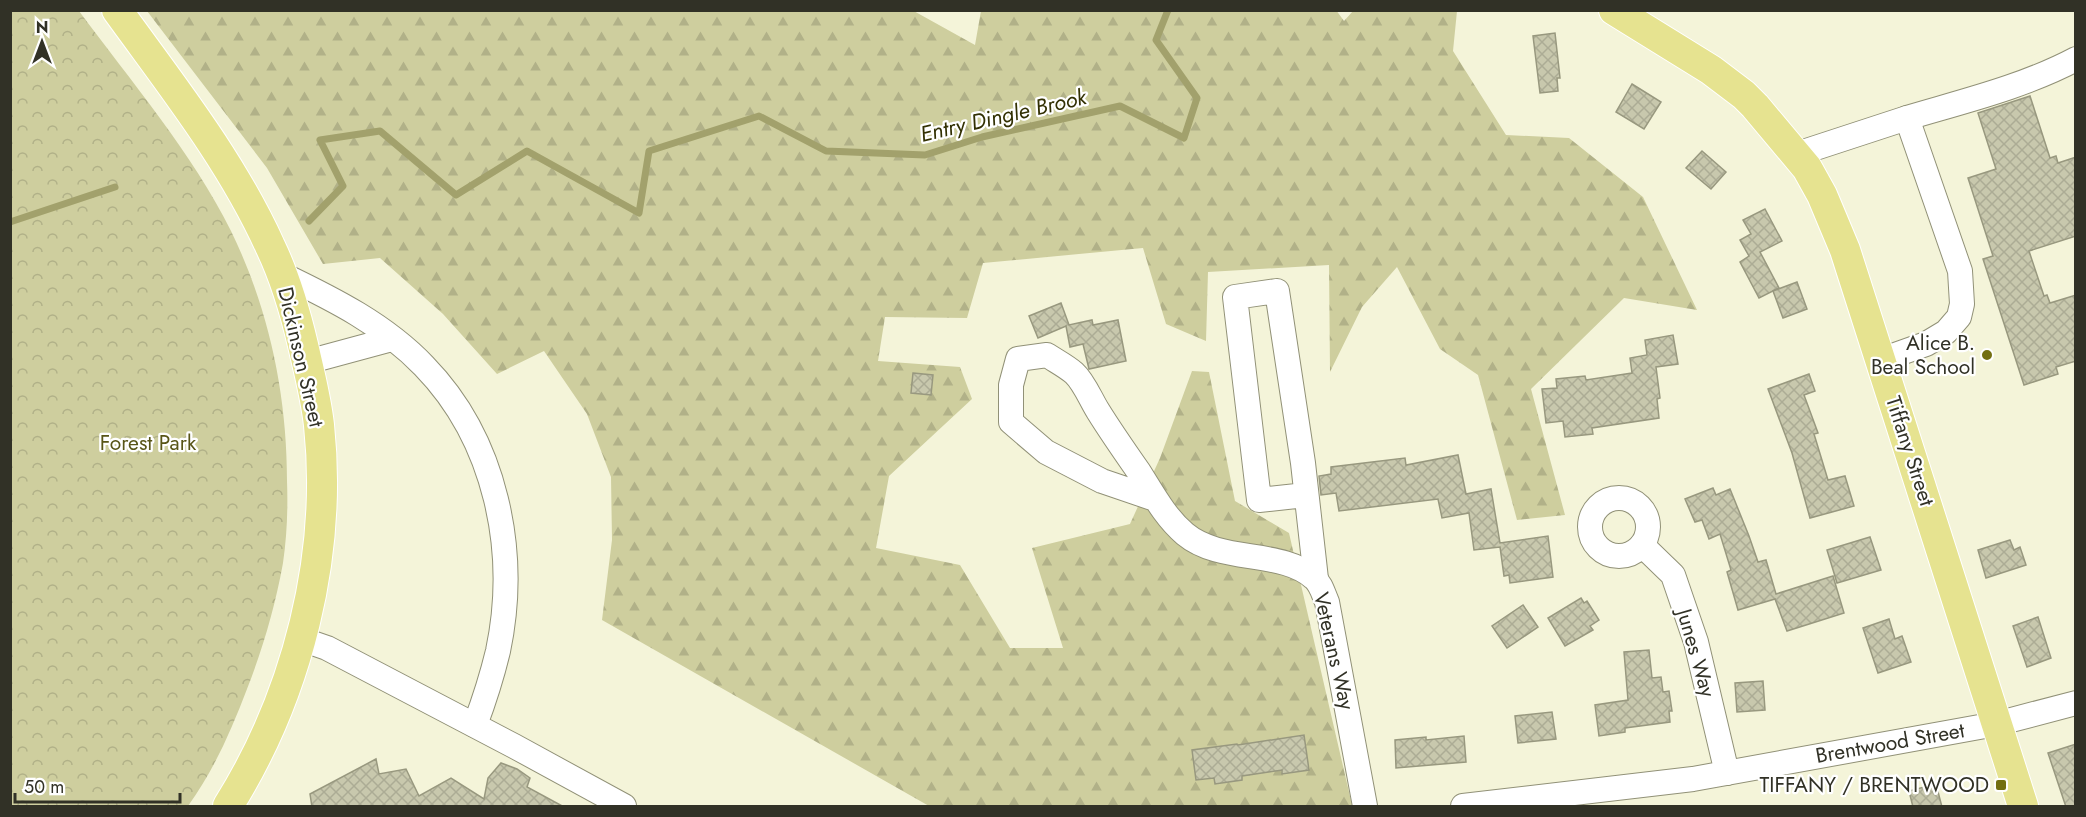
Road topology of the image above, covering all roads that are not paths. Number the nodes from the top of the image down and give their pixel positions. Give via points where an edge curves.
1 (117, 10) edge
2 (1614, 10) edge
3 (2076, 59) edge
4 (1907, 118) junction
5 (1797, 154) junction
6 (283, 275) junction
7 (392, 339) junction
8 (1881, 360) junction
9 (307, 362) junction
10 (1306, 495) junction
11 (1155, 499) junction
12 (1642, 545) dead end
13 (1316, 579) junction
14 (301, 639) junction
15 (2076, 704) edge
16 (1996, 724) junction
17 (475, 725) junction
18 (1727, 773) junction
19 (228, 807) edge
20 (624, 807) edge
21 (1365, 807) edge
22 (1464, 807) edge
23 (2023, 807) edge

1 - 6 main road, Dickinson Street via 227,167 258,219
2 - 5 main road, Tiffany Street via 1733,86
3 - 4 street via 2045,75
4 - 5 street
4 - 8 street via 1960,271 1962,304 1959,317 1946,332 1926,344
5 - 8 main road, Tiffany Street via 1830,213
6 - 7 street via 324,295
6 - 9 main road, Dickinson Street
7 - 9 street
7 - 17 street via 424,366 465,420 491,478 496,500 504,552 502,626
8 - 16 main road, Tiffany Street
9 - 14 main road, Dickinson Street via 319,425 321,481 316,554
10 - 10 street via 1277,291 1235,297 1259,500
10 - 13 street
11 - 11 street, Veterans Way via 1075,373 1047,355 1018,359 1011,385 1011,422 1046,453 1102,481
11 - 13 street, Veterans Way via 1168,518 1197,543 1288,565
12 - 18 street, Junes Way via 1673,575 1696,642
13 - 21 street, Veterans Way via 1327,602
14 - 17 street via 327,648
14 - 19 main road, Dickinson Street via 267,734
15 - 16 street, Brentwood Street
16 - 18 street, Brentwood Street
16 - 23 main road, Tiffany Street
17 - 20 street
18 - 22 street, Brentwood Street

